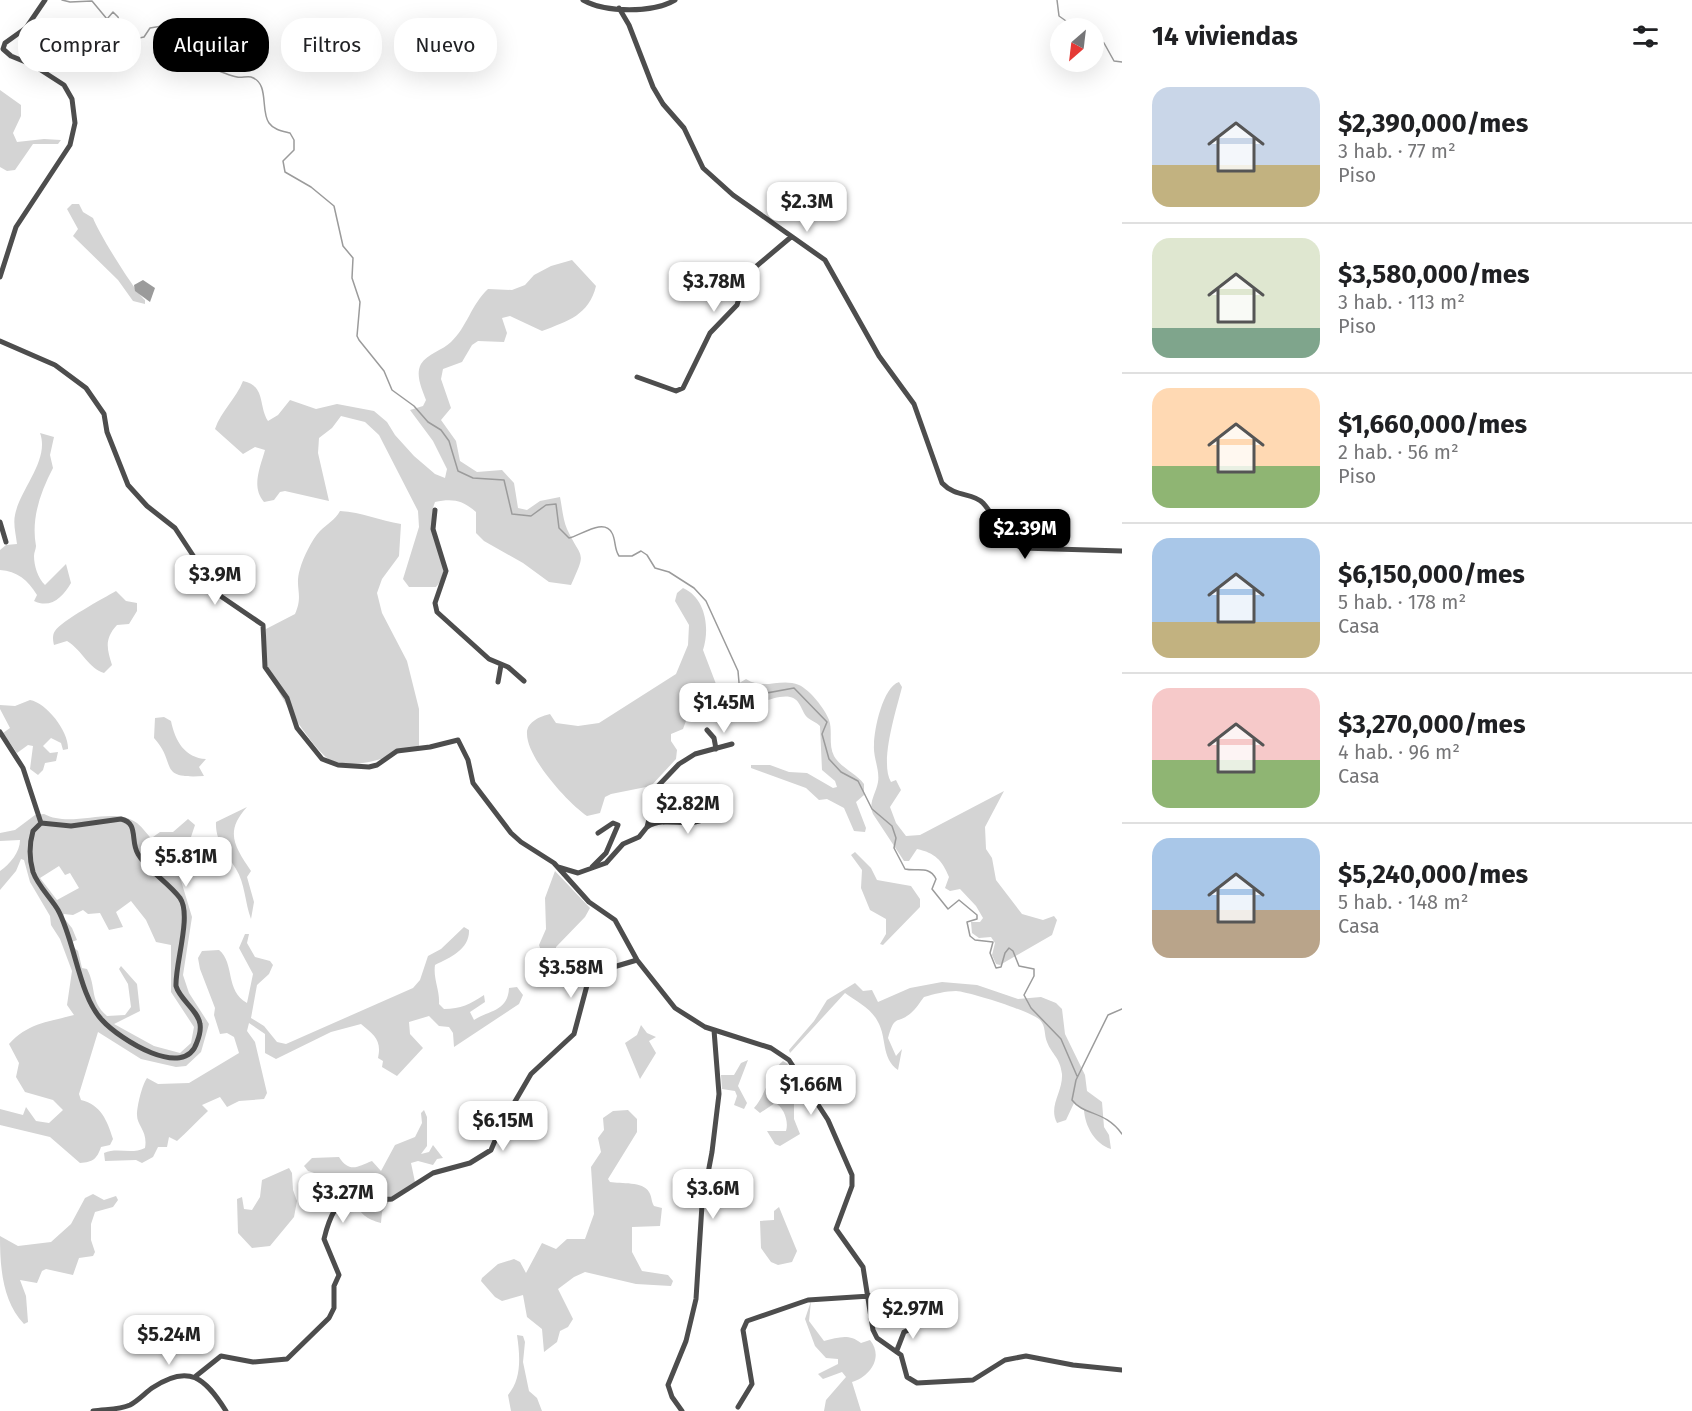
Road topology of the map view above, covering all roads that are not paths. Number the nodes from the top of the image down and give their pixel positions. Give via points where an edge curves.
1 (45, 0) edge
2 (583, 0) edge
3 (675, 0) edge
4 (619, 8) junction
5 (791, 237) junction
6 (0, 277) edge
7 (0, 341) edge
8 (638, 376) dead end
9 (435, 510) dead end
10 (0, 522) edge
11 (6, 542) dead end
12 (1122, 551) edge
13 (501, 665) junction
14 (524, 681) dead end
15 (498, 682) dead end
16 (707, 730) dead end
17 (0, 732) edge
18 (732, 744) dead end
19 (716, 749) junction
20 (664, 799) dead end
21 (691, 804) dead end
22 (651, 810) junction
23 (712, 814) dead end
24 (664, 822) junction
25 (41, 823) junction
26 (647, 827) junction
27 (598, 833) dead end
28 (558, 867) junction
29 (591, 868) junction
30 (637, 960) junction
31 (714, 1030) junction
32 (870, 1296) junction
33 (916, 1327) dead end
34 (897, 1350) junction
35 (1122, 1370) edge
36 (196, 1376) junction
37 (738, 1407) dead end
38 (93, 1411) edge
39 (226, 1411) edge
40 (682, 1411) edge

1 - 6 street via 26,28 5,43 3,49 64,85 72,99 73,138 16,227
2 - 4 street
3 - 4 street via 643,10
4 - 5 street via 653,87 684,128 703,168
5 - 8 street via 746,275 737,305 710,333 683,388 676,391
5 - 12 street via 825,260 879,356 914,404 942,483 948,489 981,501 999,528 1022,548
7 - 28 street via 62,369 98,403 128,484 147,506 175,528 219,595 263,625 265,667 287,698 297,728 316,753 331,763 369,767 397,751 458,740 473,783 512,833
9 - 13 street via 433,529 446,571 435,603 437,612 489,659
10 - 11 street
13 - 14 street
13 - 15 street
16 - 19 street
17 - 25 street via 23,768
18 - 19 street
19 - 22 street via 688,756 678,764 658,786
20 - 22 street
21 - 24 street
22 - 26 street
23 - 24 street via 697,823
24 - 26 street
25 - 25 street via 35,826 30,843 34,874 59,912 91,1005 112,1030 146,1050 168,1057 189,1057 198,1039 200,1021 176,986 182,936 181,899 138,855 133,828 127,820 71,826
26 - 29 street via 639,837 623,844 606,863
27 - 29 street via 613,823 618,825 606,853
28 - 29 street via 573,874
28 - 30 street via 589,902 615,920
30 - 31 street via 675,1008
30 - 36 street via 590,974 574,1034 531,1074 488,1153 463,1166 433,1173 392,1199 359,1194 342,1199 324,1239 339,1275 334,1286 334,1308 329,1318 287,1359 253,1362 221,1356
31 - 32 street via 752,1040 783,1054 828,1120 852,1175 852,1186 836,1229 861,1261
31 - 40 street via 719,1094 702,1205 696,1299 686,1341 668,1385
32 - 34 street via 877,1338
32 - 37 street via 808,1300 747,1321 743,1330 752,1384
33 - 34 street via 904,1332
34 - 35 street via 907,1377 917,1383 973,1380 1005,1360 1026,1356
36 - 38 street via 176,1376 128,1406
36 - 39 street

